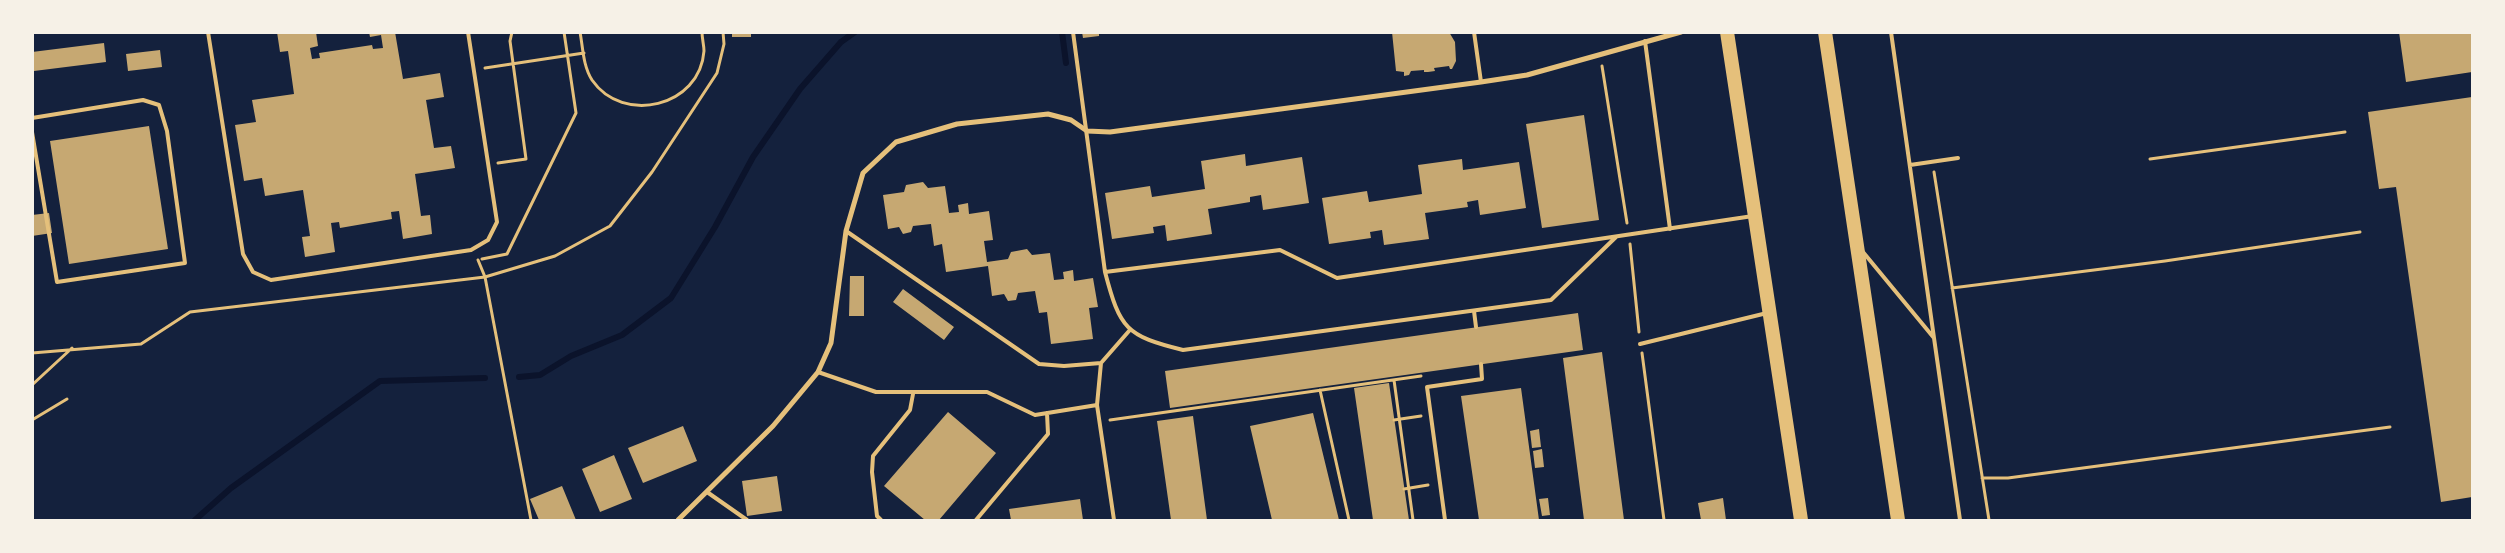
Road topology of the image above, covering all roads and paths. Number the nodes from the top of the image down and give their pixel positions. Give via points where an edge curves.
1 (208, 32) edge
2 (468, 32) edge
3 (512, 32) edge
4 (564, 32) edge
5 (580, 32) edge
6 (702, 32) edge
7 (723, 32) edge
8 (1073, 32) edge
9 (1474, 32) edge
10 (1681, 32) edge
11 (1727, 32) edge
12 (1825, 32) edge
13 (1891, 32) edge
14 (1645, 41) junction
15 (584, 53) junction
16 (1600, 53) junction
17 (568, 55) junction
18 (513, 64) junction
19 (474, 70) junction
20 (1481, 82) junction
21 (32, 118) edge
22 (1087, 131) junction
23 (32, 132) edge
24 (2345, 132) dead end
25 (1958, 158) dead end
26 (2150, 159) dead end
27 (1932, 162) junction
28 (488, 164) junction
29 (1910, 165) junction
30 (1756, 216) junction
31 (1670, 229) junction
32 (846, 231) junction
33 (2360, 232) dead end
34 (1629, 236) junction
35 (1616, 237) junction
36 (1858, 246) junction
37 (471, 250) junction
38 (478, 260) junction
39 (1105, 272) junction
40 (486, 277) junction
41 (1952, 288) junction
42 (1474, 311) junction
43 (1770, 312) junction
44 (1476, 327) dead end
45 (1130, 331) junction
46 (1934, 338) junction
47 (1640, 344) junction
48 (72, 348) junction
49 (32, 353) edge
50 (1101, 363) junction
51 (1481, 364) dead end
52 (818, 372) junction
53 (1430, 375) dead end
54 (1394, 380) junction
55 (32, 385) edge
56 (1320, 390) junction
57 (913, 394) junction
58 (68, 399) dead end
59 (1097, 405) junction
60 (1046, 413) junction
61 (1431, 415) junction
62 (32, 420) edge
63 (1397, 420) junction
64 (1100, 422) junction
65 (2390, 427) dead end
66 (1982, 478) junction
67 (1440, 484) junction
68 (1409, 488) junction
69 (1404, 489) dead end
70 (706, 492) junction
71 (531, 520) edge
72 (678, 520) edge
73 (748, 520) edge
74 (881, 520) edge
75 (976, 520) edge
76 (1114, 520) edge
77 (1349, 520) edge
78 (1413, 520) edge
79 (1446, 520) edge
80 (1664, 520) edge
81 (1801, 520) edge
82 (1898, 520) edge
83 (1960, 520) edge
84 (1989, 520) edge

1 - 37 lane via 243,254 253,272 271,280
2 - 19 lane
3 - 18 path
4 - 17 path
5 - 15 path
6 - 15 path via 704,51 695,77 676,96 651,106 624,104 601,90 586,68
7 - 40 path via 724,44 717,73 652,172 610,226 555,256
8 - 22 lane
9 - 20 lane
10 - 14 street
11 - 30 highway
12 - 36 highway
13 - 29 lane
14 - 16 street
14 - 31 lane
15 - 17 path
16 - 20 street via 1527,75
16 - 34 path
17 - 18 path
17 - 38 path via 576,113 507,254
18 - 19 path
18 - 28 path via 526,159
19 - 28 lane
20 - 22 street via 1110,132
21 - 23 lane via 143,100 159,105 168,131 185,263 57,282
22 - 32 street via 1071,120 1048,114 958,124 896,142 863,173
22 - 39 lane
24 - 26 path
25 - 27 lane
27 - 29 lane
27 - 41 path
28 - 37 lane via 497,222 488,240
29 - 46 lane
30 - 31 lane
30 - 43 highway
31 - 34 lane
32 - 50 lane via 1039,364
32 - 52 street via 831,343
33 - 41 path
34 - 35 lane
34 - 47 path
35 - 39 lane via 1337,278 1280,250
35 - 42 lane via 1551,300
36 - 46 lane
36 - 82 highway
37 - 38 path
38 - 40 path
39 - 45 lane via 1114,304
40 - 48 path via 190,312 141,344
40 - 71 path
41 - 66 path
42 - 44 lane
42 - 45 lane via 1183,350 1155,343
43 - 47 lane
43 - 81 highway
45 - 50 lane
46 - 83 lane
47 - 80 path
48 - 49 path
48 - 55 path
50 - 59 lane
51 - 61 lane via 1482,379 1427,386
52 - 57 lane via 876,392
52 - 70 street via 773,426
53 - 54 path
54 - 56 path
54 - 63 path
56 - 64 path
56 - 77 path
57 - 60 lane via 986,392 1035,415
57 - 74 lane via 910,410 873,456 877,516
58 - 62 path
59 - 60 lane
59 - 64 lane
60 - 75 lane via 1048,434
61 - 63 path
61 - 67 lane
63 - 68 path
64 - 76 lane
65 - 66 path via 2196,455 2008,478
66 - 84 path
67 - 68 path
67 - 79 lane
68 - 69 path
68 - 78 path
70 - 72 street
70 - 73 lane

